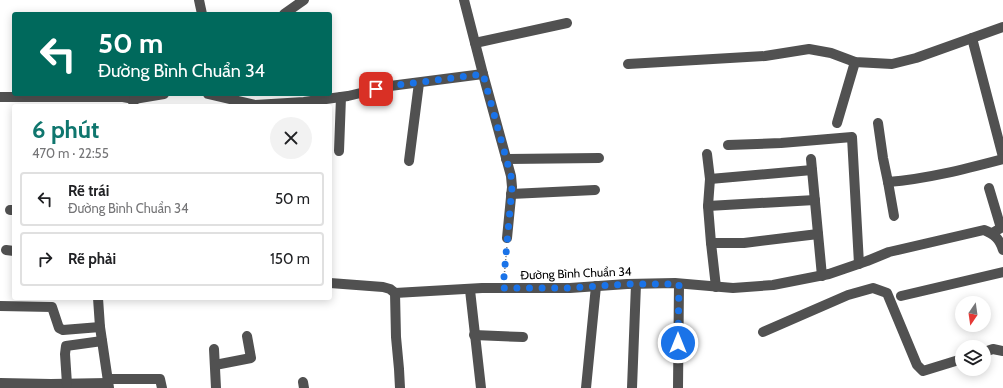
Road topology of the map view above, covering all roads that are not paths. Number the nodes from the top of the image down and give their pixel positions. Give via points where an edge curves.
1 (200, 0) edge
2 (304, 0) edge
3 (464, 0) edge
4 (202, 12) edge
5 (287, 12) edge
6 (567, 23) dead end
7 (1003, 27) edge
8 (972, 38) junction
9 (475, 43) junction
10 (855, 62) junction
11 (628, 64) dead end
12 (483, 74) junction
13 (419, 83) junction
14 (157, 96) edge
15 (211, 96) edge
16 (0, 97) edge
17 (341, 97) junction
18 (221, 102) edge
19 (133, 103) edge
20 (245, 104) edge
21 (281, 104) edge
22 (837, 123) dead end
23 (878, 123) dead end
24 (728, 145) dead end
25 (339, 151) dead end
26 (707, 154) dead end
27 (599, 158) dead end
28 (1003, 158) edge
29 (506, 159) junction
30 (811, 159) dead end
31 (409, 161) dead end
32 (812, 170) junction
33 (710, 179) junction
34 (888, 182) junction
35 (989, 188) dead end
36 (594, 190) dead end
37 (511, 194) junction
38 (815, 200) junction
39 (708, 206) junction
40 (894, 216) dead end
41 (992, 233) junction
42 (818, 234) junction
43 (507, 238) road end
44 (711, 243) junction
45 (1003, 250) edge
46 (859, 264) junction
47 (1003, 272) edge
48 (822, 276) junction
49 (332, 283) edge
50 (636, 284) junction
51 (679, 284) junction
52 (596, 286) junction
53 (716, 286) junction
54 (470, 290) junction
55 (395, 293) junction
56 (901, 296) dead end
57 (98, 300) edge
58 (0, 306) edge
59 (100, 327) junction
60 (763, 332) dead end
61 (474, 335) junction
62 (247, 336) dead end
63 (524, 337) dead end
64 (102, 342) junction
65 (214, 349) dead end
66 (991, 350) edge
67 (1003, 350) edge
68 (955, 362) edge
69 (215, 365) junction
70 (0, 383) edge
71 (67, 384) junction
72 (108, 384) edge
73 (162, 388) edge
74 (216, 388) edge
75 (400, 388) edge
76 (481, 388) edge
77 (586, 388) edge
78 (632, 388) edge
79 (678, 388) edge

1 - 4 street
2 - 5 street
3 - 9 street
6 - 9 street
7 - 8 street
8 - 10 street via 892,64
8 - 28 street
9 - 12 street
10 - 11 street via 831,53 809,49 765,56
10 - 22 street
12 - 13 street
12 - 29 street
13 - 17 street via 390,86
13 - 31 street
14 - 19 street
15 - 18 street
16 - 19 street via 123,97
17 - 21 street
17 - 25 street
18 - 20 street
23 - 34 street
24 - 46 street via 852,137
26 - 33 street
27 - 29 street
28 - 34 street via 954,171
29 - 37 street via 511,176
30 - 32 street
32 - 33 street
32 - 38 street
33 - 39 street
34 - 40 street
35 - 41 street via 1001,228
36 - 37 street
37 - 43 street
38 - 39 street
38 - 42 street
39 - 44 street
41 - 45 street via 1001,242
41 - 46 street, Đường Bình Chuẩn 34 via 984,230 948,238 889,252
42 - 44 street via 744,243
42 - 48 street
44 - 53 street
46 - 48 street, Đường Bình Chuẩn 34
47 - 56 street
48 - 53 street, Đường Bình Chuẩn 34 via 773,285 733,288
49 - 55 street via 383,287
50 - 51 street, Đường Bình Chuẩn 34
50 - 52 street, Đường Bình Chuẩn 34
50 - 78 street
51 - 53 street, Đường Bình Chuẩn 34
51 - 79 street
52 - 54 street, Đường Bình Chuẩn 34
52 - 77 street
54 - 55 street, Đường Bình Chuẩn 34
54 - 61 street
55 - 75 street
57 - 59 street
58 - 59 street via 52,307 59,328 63,330
59 - 64 street
60 - 68 street via 848,295 874,288 887,293 917,365 923,371
61 - 63 street
61 - 76 street
62 - 69 street via 251,358
64 - 71 street via 66,346
64 - 72 street
65 - 69 street
66 - 67 street
69 - 74 street
70 - 71 street
71 - 72 street
72 - 73 street via 160,379

